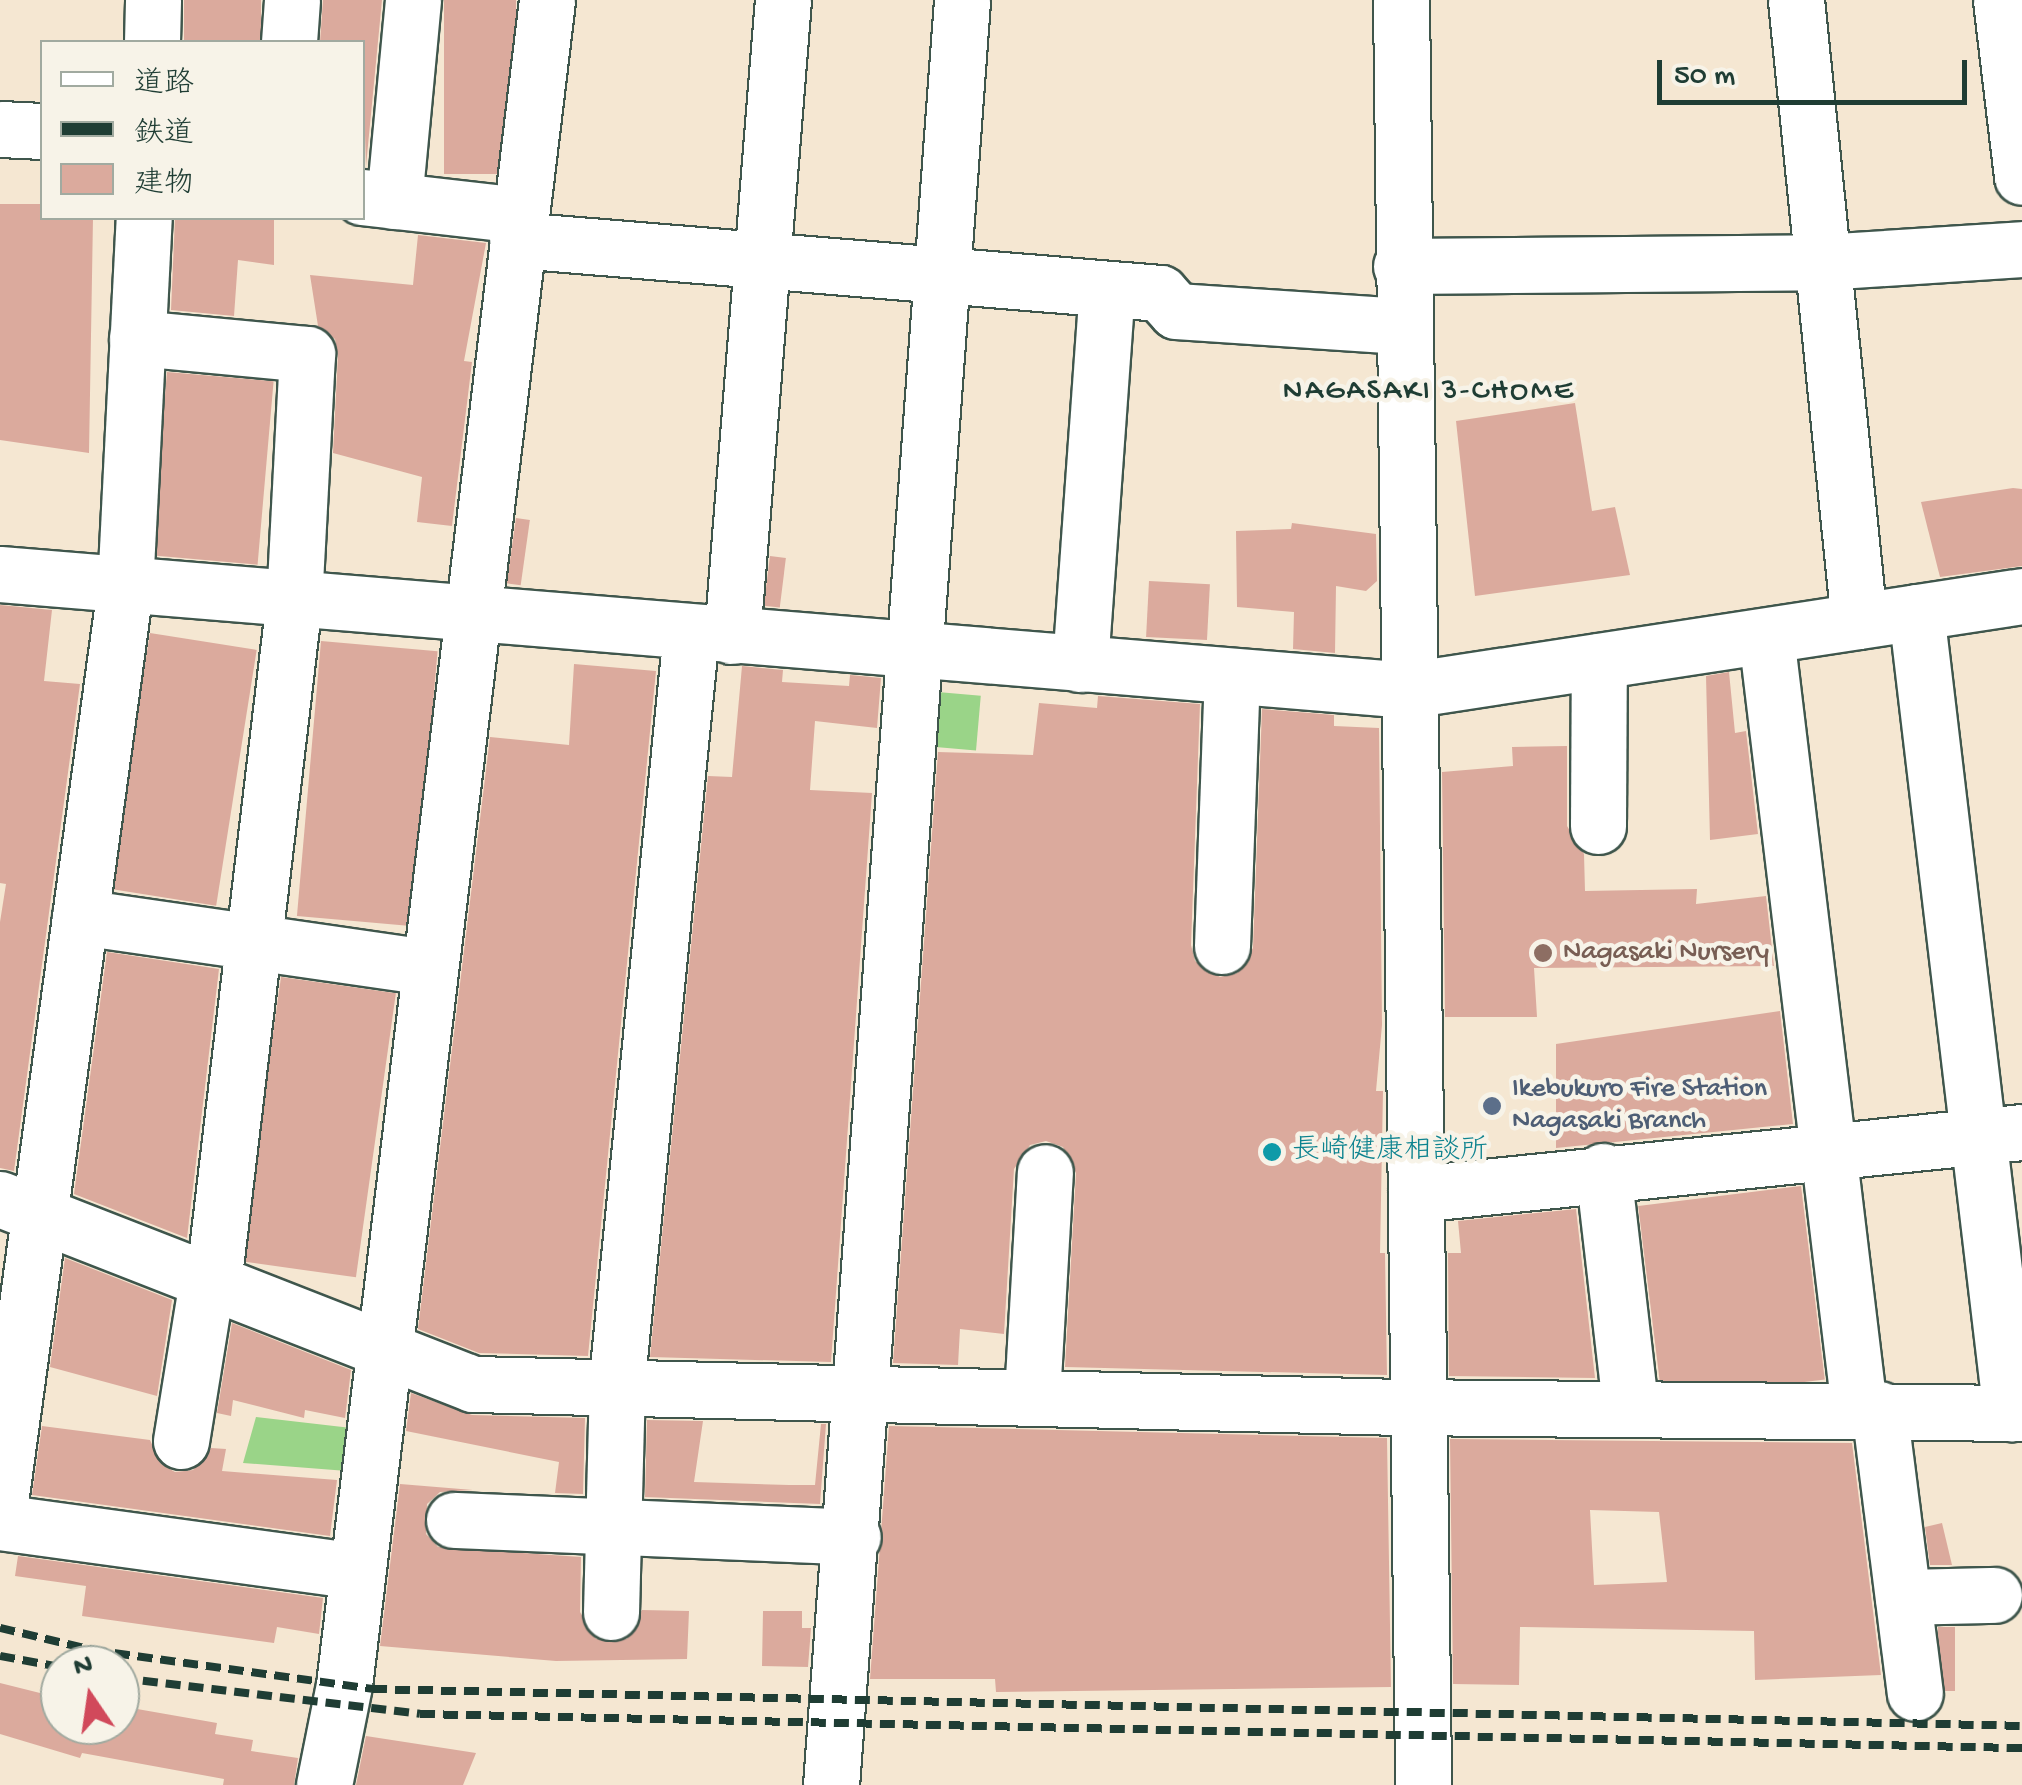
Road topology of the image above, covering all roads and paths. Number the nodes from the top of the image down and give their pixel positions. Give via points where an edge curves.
1 (153, 0) edge
2 (292, 0) edge
3 (413, 0) edge
4 (548, 0) edge
5 (784, 0) edge
6 (962, 0) edge
7 (1400, 0) edge
8 (1796, 0) edge
9 (2001, 0) edge
10 (152, 40) edge
11 (289, 40) edge
12 (0, 130) edge
13 (40, 132) edge
14 (2022, 177) edge
15 (378, 199) edge
16 (144, 220) edge
17 (518, 228) junction
18 (2022, 249) edge
19 (762, 258) junction
20 (1822, 262) junction
21 (1401, 266) junction
22 (943, 274) junction
23 (1107, 290) junction
24 (1402, 326) junction
25 (138, 338) junction
26 (0, 574) edge
27 (126, 588) junction
28 (2022, 596) edge
29 (294, 601) junction
30 (1916, 612) junction
31 (472, 616) junction
32 (1860, 621) junction
33 (712, 635) junction
34 (1766, 636) junction
35 (916, 651) junction
36 (1599, 661) junction
37 (1080, 664) junction
38 (1232, 676) junction
39 (1408, 690) junction
40 (1598, 826) dead end
41 (80, 917) junction
42 (254, 943) junction
43 (1222, 946) dead end
44 (428, 966) junction
45 (1999, 1135) edge
46 (1827, 1153) junction
47 (1603, 1170) junction
48 (1045, 1172) dead end
49 (1416, 1194) junction
50 (22, 1207) edge
51 (210, 1282) junction
52 (382, 1351) junction
53 (617, 1386) junction
54 (864, 1392) junction
55 (1032, 1396) junction
56 (1630, 1406) junction
57 (1419, 1407) junction
58 (1869, 1409) junction
59 (2016, 1413) edge
60 (8, 1416) edge
61 (180, 1441) dead end
62 (0, 1502) edge
63 (454, 1520) dead end
64 (0, 1522) edge
65 (613, 1528) junction
66 (853, 1537) junction
67 (356, 1571) junction
68 (1994, 1595) dead end
69 (1903, 1596) junction
70 (611, 1612) dead end
71 (1915, 1693) dead end
72 (324, 1785) edge
73 (832, 1785) edge
74 (1423, 1785) edge

1 - 10 street
2 - 11 street
3 - 15 street
4 - 17 street
5 - 19 street
6 - 22 street
7 - 21 street
8 - 20 street
9 - 14 street
12 - 13 street
15 - 17 street
16 - 25 street
17 - 19 street
17 - 31 street
18 - 20 street
19 - 22 street
19 - 33 street
20 - 21 street
20 - 32 street
21 - 24 street
22 - 23 street
22 - 35 street
23 - 24 street via 1160,293 1176,311
23 - 37 street
24 - 39 street
25 - 27 street
25 - 29 street via 307,354
26 - 27 street
27 - 29 street
27 - 41 street
28 - 30 street
29 - 31 street
29 - 42 street
30 - 32 street
30 - 45 street
31 - 33 street
31 - 44 street
32 - 34 street
33 - 35 street
33 - 53 street
34 - 36 street
34 - 46 street
35 - 37 street
35 - 54 street
36 - 39 street
36 - 40 street
37 - 38 street
38 - 39 street
38 - 43 street
39 - 49 street
41 - 42 street
41 - 50 street
42 - 44 street
42 - 51 street
44 - 52 street
45 - 46 street
45 - 59 street
46 - 47 street
46 - 58 street
47 - 49 street
47 - 56 street
48 - 55 street
49 - 57 street
50 - 51 street
50 - 60 street
51 - 52 street
51 - 61 street
52 - 53 street via 472,1384
52 - 67 street
53 - 54 street
53 - 65 street
54 - 55 street
54 - 66 street
55 - 57 street
56 - 57 street
56 - 58 street
57 - 74 street
58 - 59 street
58 - 69 street
60 - 62 street
63 - 65 street
64 - 67 street
65 - 66 street
65 - 70 street
66 - 73 street
67 - 72 street
68 - 69 street
69 - 71 street

